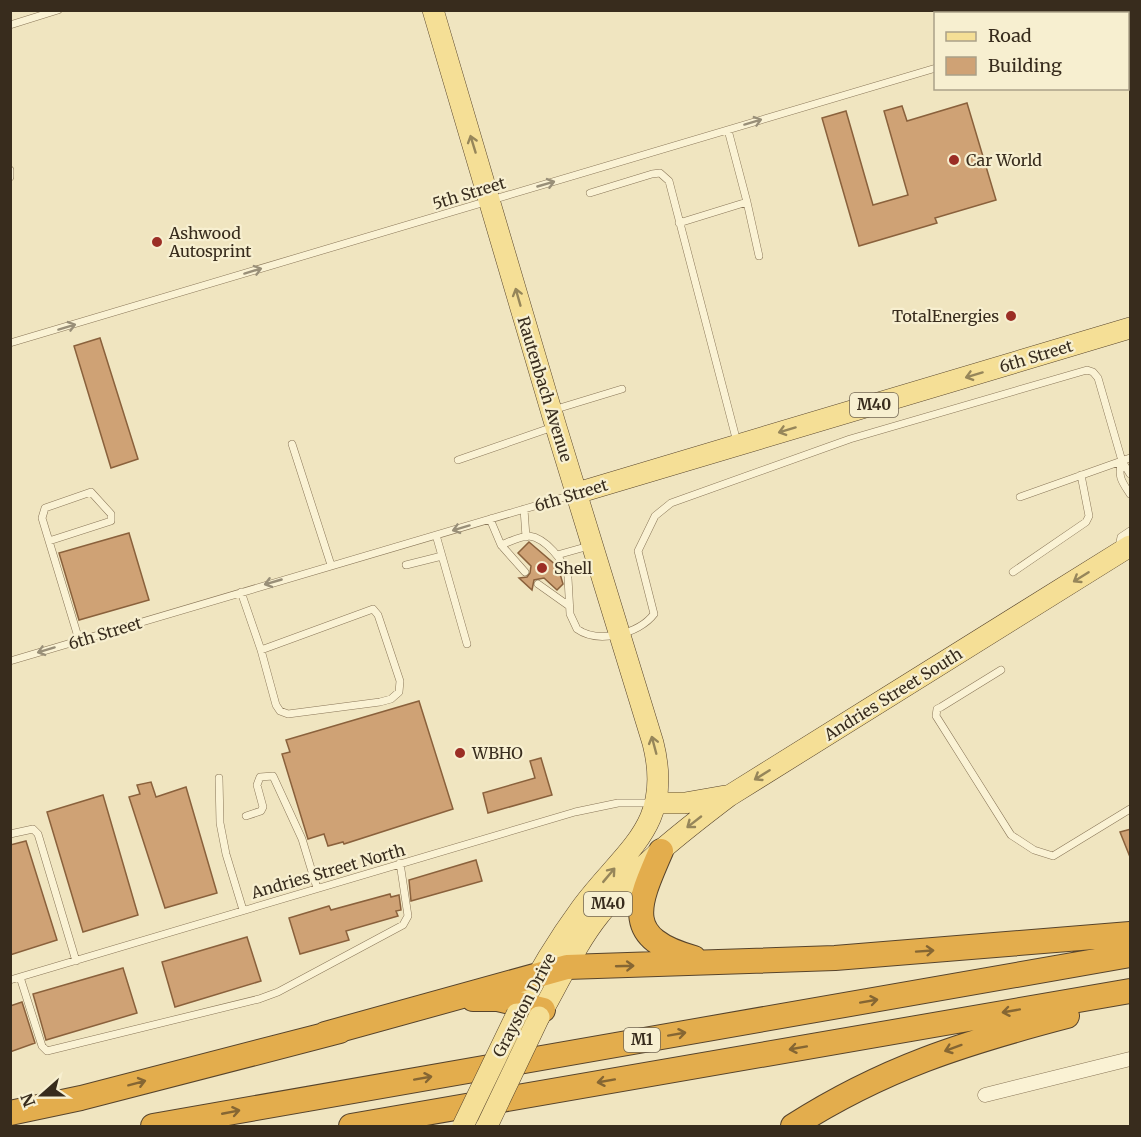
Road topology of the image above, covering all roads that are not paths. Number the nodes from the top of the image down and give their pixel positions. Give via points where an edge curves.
1 (58, 10) edge
2 (432, 10) edge
3 (10, 25) edge
4 (934, 69) edge
5 (728, 130) junction
6 (10, 170) edge
7 (10, 177) edge
8 (590, 193) dead end
9 (490, 200) junction
10 (747, 202) junction
11 (679, 223) junction
12 (759, 256) dead end
13 (1131, 328) edge
14 (10, 343) edge
15 (622, 389) dead end
16 (553, 419) junction
17 (292, 444) dead end
18 (738, 445) junction
19 (1131, 458) edge
20 (458, 460) dead end
21 (1122, 461) junction
22 (1131, 474) edge
23 (1081, 475) junction
24 (577, 493) junction
25 (1131, 494) edge
26 (1020, 497) dead end
27 (524, 509) junction
28 (490, 519) junction
29 (1131, 531) edge
30 (436, 535) junction
31 (526, 537) junction
32 (49, 541) junction
33 (501, 544) junction
34 (593, 544) junction
35 (1125, 549) edge
36 (557, 555) junction
37 (442, 556) junction
38 (331, 565) junction
39 (406, 565) dead end
40 (525, 572) dead end
41 (1013, 572) dead end
42 (538, 584) dead end
43 (241, 592) junction
44 (568, 606) junction
45 (620, 634) junction
46 (79, 640) junction
47 (467, 644) dead end
48 (261, 650) junction
49 (10, 661) edge
50 (1001, 670) dead end
51 (219, 778) dead end
52 (729, 796) junction
53 (657, 803) junction
54 (1131, 809) edge
55 (246, 816) dead end
56 (10, 834) edge
57 (661, 851) junction
58 (400, 863) junction
59 (317, 888) junction
60 (243, 910) junction
61 (1131, 934) edge
62 (1131, 955) edge
63 (76, 961) junction
64 (713, 963) junction
65 (567, 968) junction
66 (537, 974) junction
67 (20, 977) junction
68 (10, 980) edge
69 (1131, 991) edge
70 (1131, 999) edge
71 (530, 1011) junction
72 (325, 1034) junction
73 (1131, 1059) edge
74 (985, 1095) dead end
75 (10, 1113) edge
76 (153, 1126) edge
77 (351, 1126) edge
78 (463, 1126) edge
79 (487, 1126) edge
80 (793, 1126) edge

1 - 3 lane
9 -> 2 main road, Rautenbach Avenue
5 -> 4 lane, 5th Street
9 -> 5 lane, 5th Street
5 - 10 lane
6 - 7 lane
8 - 11 lane via 660,173 669,182
14 -> 9 lane, 5th Street
16 -> 9 main road, Rautenbach Avenue
10 - 11 lane
10 - 12 lane
11 - 18 lane
13 -> 18 main road, 6th Street / M40
15 - 16 lane
16 - 20 lane
16 - 24 main road, Rautenbach Avenue
17 - 38 lane
18 - 24 main road, 6th Street / M40
19 - 21 lane
21 - 22 lane
21 - 23 lane
21 - 25 lane via 1119,472
21 - 45 lane via 1098,378 1086,370 850,439 679,498 663,508 638,551 654,614 649,621
23 - 26 lane
23 - 41 lane via 1089,516 1086,522
24 - 27 lane, 6th Street
24 - 34 main road, Rautenbach Avenue / M40
27 - 28 lane, 6th Street
27 - 31 lane
28 -> 30 lane, 6th Street
28 - 33 lane
29 - 35 lane via 1121,537
30 - 37 lane
30 - 38 lane, 6th Street
31 - 33 lane
31 - 36 lane via 534,538
32 - 32 lane via 42,518 45,508 90,492 111,514 111,521
32 - 46 lane
33 - 40 lane
34 - 36 lane
34 - 45 main road, Rautenbach Avenue / M40
35 -> 52 main road, Andries Street South / M40
36 - 44 lane via 568,577
37 - 39 lane
37 - 47 lane
38 -> 43 lane, 6th Street
42 - 44 lane
43 - 46 lane, 6th Street
43 - 48 lane
44 - 45 lane via 571,621 582,632 597,637
53 -> 45 main road, Rautenbach Avenue / M40 via 658,762
46 -> 49 lane, 6th Street
48 - 48 lane via 373,609 400,681 399,693 380,702 288,714 276,705
50 - 54 lane via 936,712 940,725 1011,835 1034,850 1053,856
51 - 60 lane via 220,823
52 - 53 main road
52 -> 57 main road, Andries Street South / M40
53 - 58 lane, Andries Street North via 618,803 575,812
66 -> 53 main road, Grayston Drive / M40 via 584,905 636,843
55 - 59 lane via 263,807 257,784 260,777 273,776 302,839
56 - 63 lane via 33,829 38,834
57 - 64 highway via 642,897 643,924 653,940 668,950
57 - 65 main road, Grayston Drive / M40 via 599,915
58 - 59 lane, Andries Street North
58 - 67 lane via 408,916 403,925 259,999 47,1051
59 - 60 lane, Andries Street North
60 - 63 lane, Andries Street North
64 -> 61 highway via 835,958
76 -> 62 highway, M1
63 - 67 lane, Andries Street North
65 -> 64 highway
65 - 66 highway
65 - 71 main road, Grayston Drive / M40
66 - 71 main road, Grayston Drive / M40
66 - 72 highway
67 - 68 lane, Andries Street North
69 -> 77 highway, M1
70 -> 80 highway via 933,1055 876,1079
71 - 72 highway via 487,997
71 - 78 main road, Grayston Drive / M40, bridge
71 - 79 main road, Grayston Drive / M40, bridge
75 -> 72 highway
73 - 74 street

